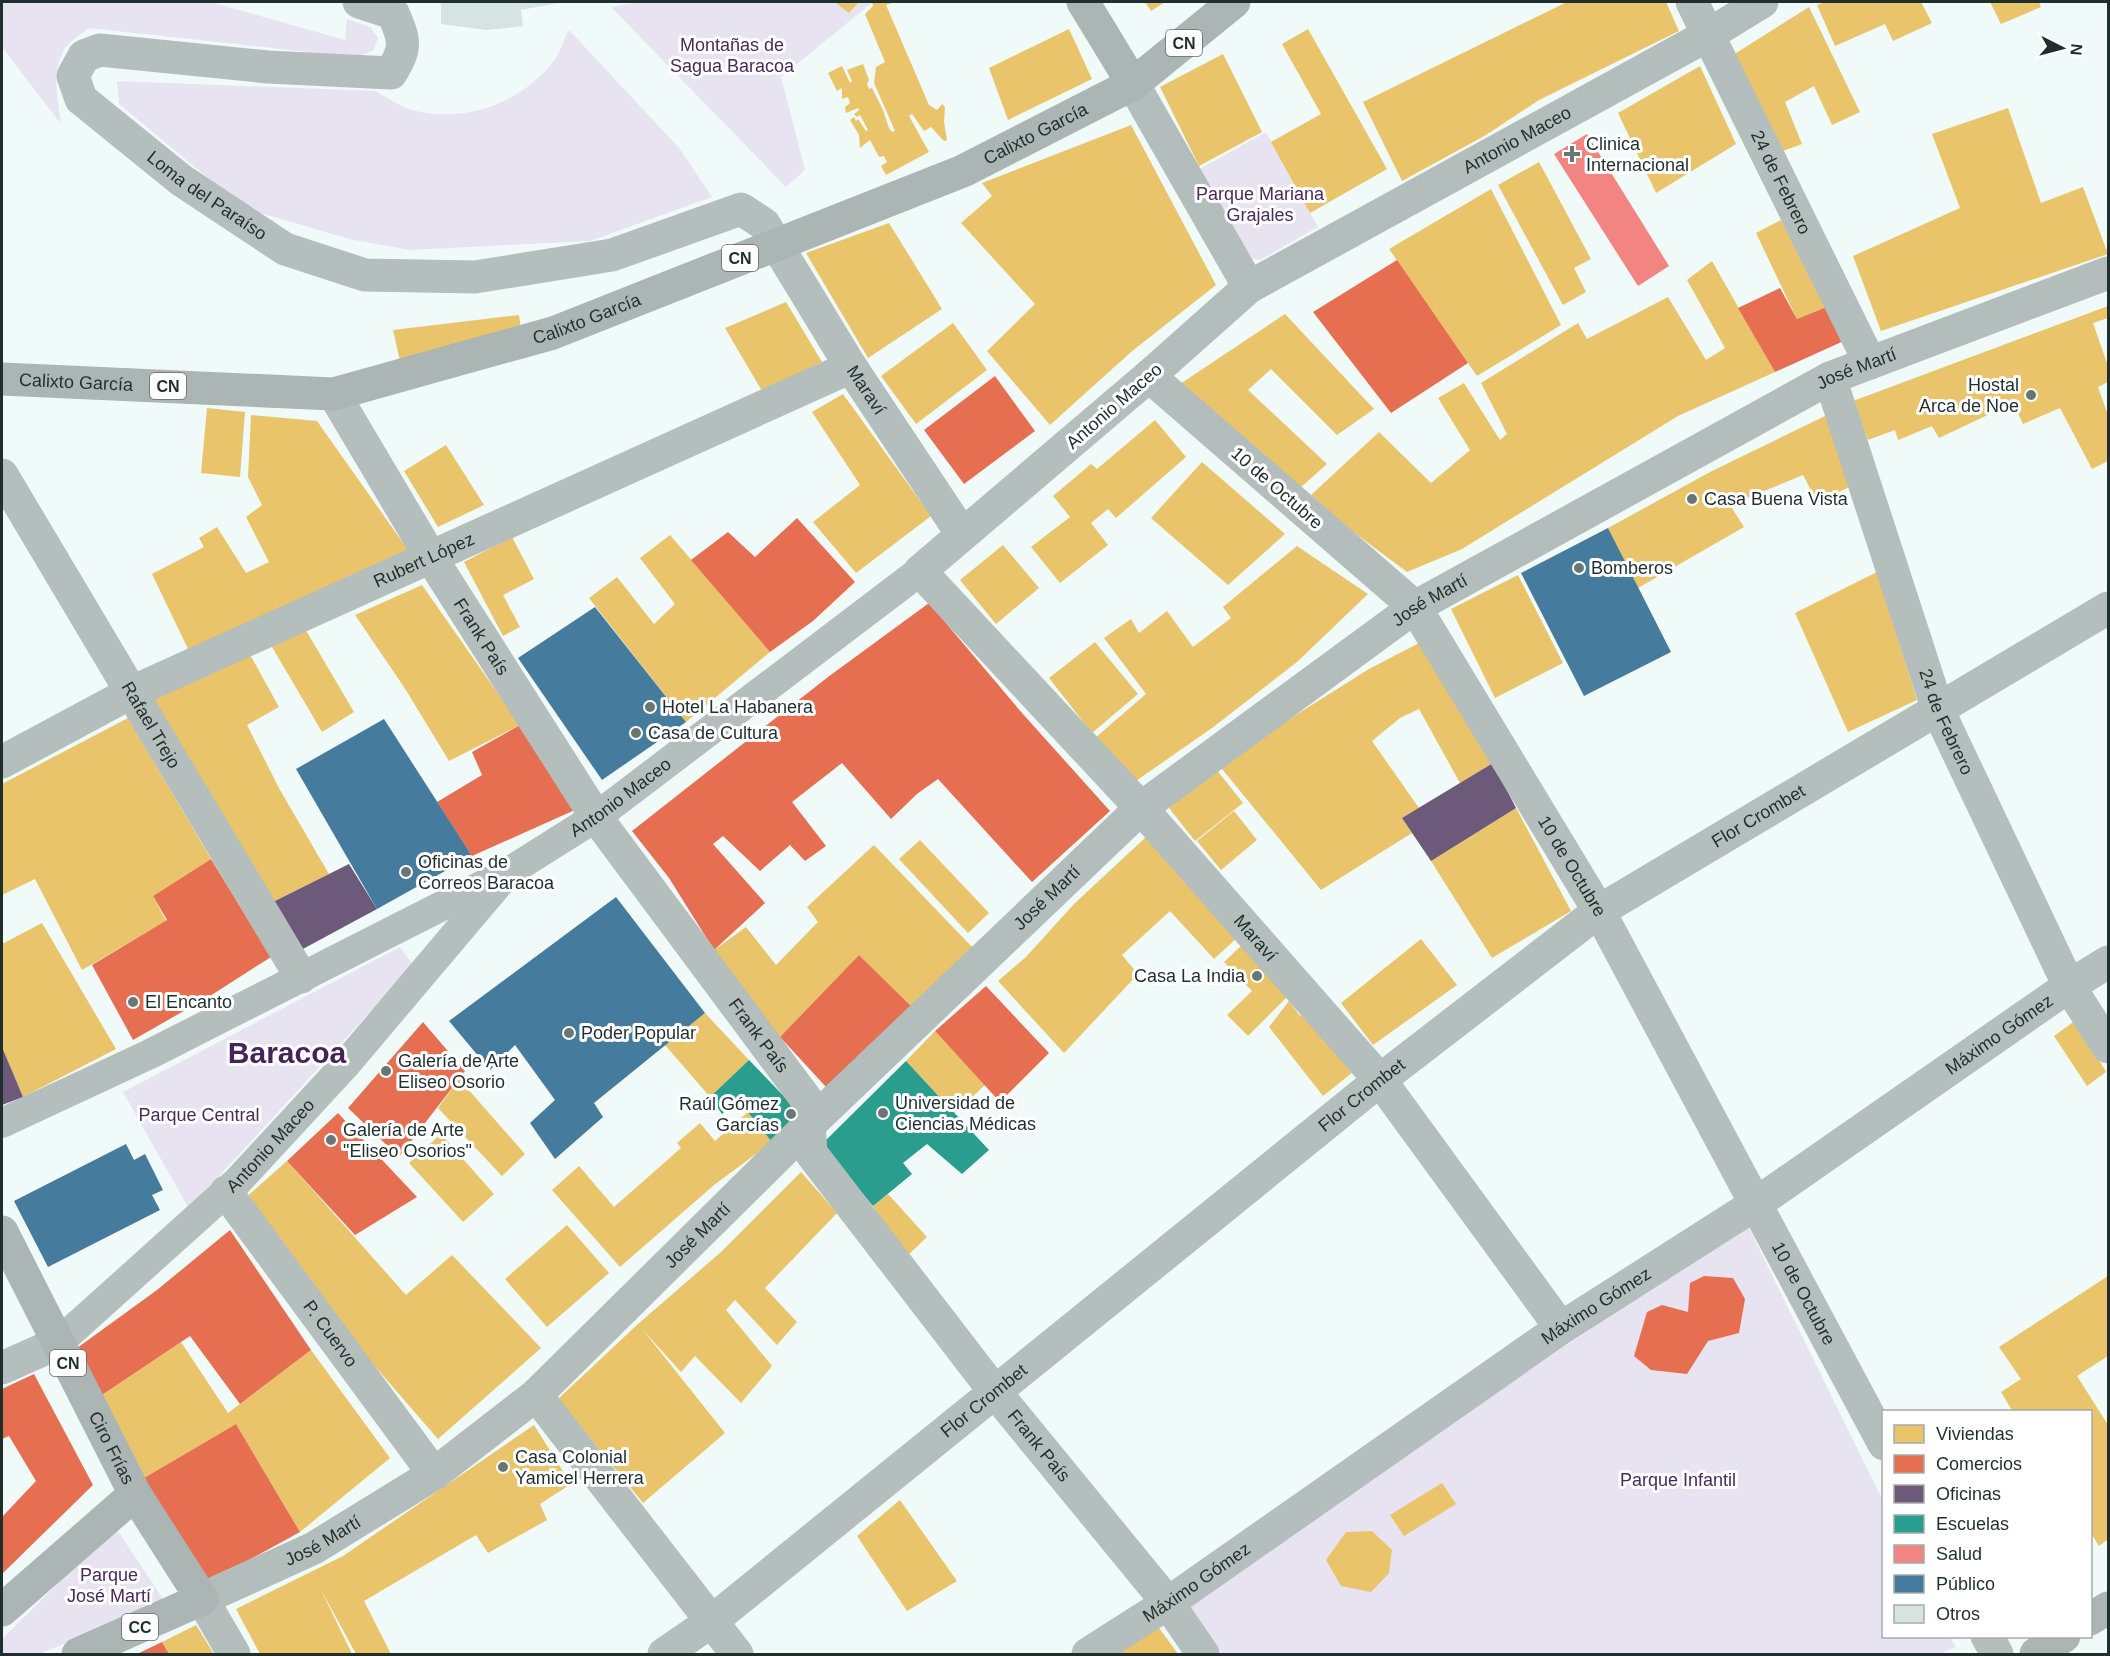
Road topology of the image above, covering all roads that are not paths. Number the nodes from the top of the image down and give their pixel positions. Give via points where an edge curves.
1 (359, 2) edge
2 (1083, 2) edge
3 (1234, 2) edge
4 (1692, 2) edge
5 (1762, 2) edge
6 (1708, 35) junction
7 (1133, 84) junction
8 (776, 244) junction
9 (2109, 273) edge
10 (1249, 287) junction
11 (1870, 363) junction
12 (851, 367) junction
13 (1149, 376) junction
14 (1830, 378) junction
15 (2, 379) edge
16 (334, 394) junction
17 (2, 475) edge
18 (963, 534) junction
19 (430, 556) junction
20 (920, 571) junction
21 (1415, 607) junction
22 (2109, 608) edge
23 (132, 692) junction
24 (1938, 710) junction
25 (2, 762) edge
26 (1141, 808) junction
27 (596, 817) junction
28 (507, 873) junction
29 (1599, 911) junction
30 (2109, 962) edge
31 (301, 976) junction
32 (2069, 986) junction
33 (2109, 1047) edge
34 (1380, 1080) junction
35 (2, 1123) edge
36 (809, 1125) junction
37 (226, 1192) junction
38 (1754, 1205) junction
39 (2, 1232) edge
40 (1562, 1328) junction
41 (58, 1343) junction
42 (2, 1368) edge
43 (995, 1392) junction
44 (536, 1395) junction
45 (1882, 1440) edge
46 (434, 1474) junction
47 (135, 1494) junction
48 (202, 1599) junction
49 (1168, 1603) junction
50 (2109, 1608) edge
51 (2, 1610) edge
52 (2092, 1618) edge
53 (712, 1621) junction
54 (1988, 1638) edge
55 (2061, 1638) edge
56 (78, 1654) edge
57 (234, 1654) edge
58 (664, 1654) edge
59 (737, 1654) edge
60 (1088, 1654) edge
61 (1203, 1654) edge
62 (1997, 1654) edge
63 (2036, 1654) edge

1 - 8 street, Loma del Paraíso via 393,14 404,37 403,53 391,73 268,67 100,50 84,56 73,76 81,99 181,180 285,249 365,275 475,277 612,255 741,209 764,224
2 - 7 main road
3 - 7 main road, CN
4 - 6 street, 24 de Febrero
5 - 6 main road, Antonio Maceo
6 - 10 main road, Antonio Maceo
6 - 11 street, 24 de Febrero
7 - 8 main road, Calixto García / CN via 963,171
7 - 10 main road
8 - 12 street, Maraví
8 - 16 main road, Calixto García / CN via 553,333
9 - 11 main road, José Martí
10 - 13 main road, Antonio Maceo
11 - 14 main road, José Martí
12 - 18 street, Maraví
12 - 19 street, Rubert López
13 - 18 street, Antonio Maceo
13 - 21 main road, 10 de Octubre
14 - 21 main road, José Martí
14 - 24 street, 24 de Febrero
15 - 16 main road, Calixto García / CN
16 - 19 street, Frank País
17 - 23 street, Rafael Trejo
18 - 20 street, Antonio Maceo
19 - 23 street, Rubert López
19 - 27 street, Frank País
20 - 26 street, Maraví
20 - 27 street, Antonio Maceo
21 - 26 main road, José Martí
21 - 29 street, 10 de Octubre
22 - 24 street, Flor Crombet
23 - 25 street, Rubert López
23 - 31 street, Rafael Trejo
24 - 29 street, Flor Crombet
24 - 32 street, 24 de Febrero
26 - 34 street, Maraví
26 - 36 main road, José Martí
27 - 28 street, Antonio Maceo
27 - 36 street, Frank País via 806,1099
28 - 31 street, Antonio Maceo
28 - 37 street, Antonio Maceo via 346,1064
29 - 34 street, Flor Crombet
29 - 38 street, 10 de Octubre
30 - 32 street, Máximo Gómez
31 - 35 street, Antonio Maceo via 150,1054
32 - 33 street, 24 de Febrero
32 - 38 street, Máximo Gómez
34 - 40 street, Maraví
34 - 43 street, Flor Crombet
36 - 43 street, Frank País via 811,1153
36 - 44 main road, José Martí
37 - 41 street, Antonio Maceo
37 - 46 street, P. Cuervo
38 - 40 street, Máximo Gómez
38 - 45 street, 10 de Octubre
39 - 41 main road, Ciro Frías / CN
40 - 49 street, Máximo Gómez
41 - 42 street
41 - 47 main road, Ciro Frías / CN
43 - 49 street, Frank País
43 - 53 street, Flor Crombet
44 - 46 main road, José Martí
44 - 53 street
46 - 48 main road, José Martí via 314,1548
47 - 48 main road, Ciro Frías
47 - 51 main road
48 - 56 main road, José Martí / CC
48 - 57 street, Ciro Frías
49 - 60 street, Máximo Gómez
49 - 61 street, Frank País
50 - 52 main road
53 - 58 street, Flor Crombet
53 - 59 street
54 - 62 street
55 - 63 main road

